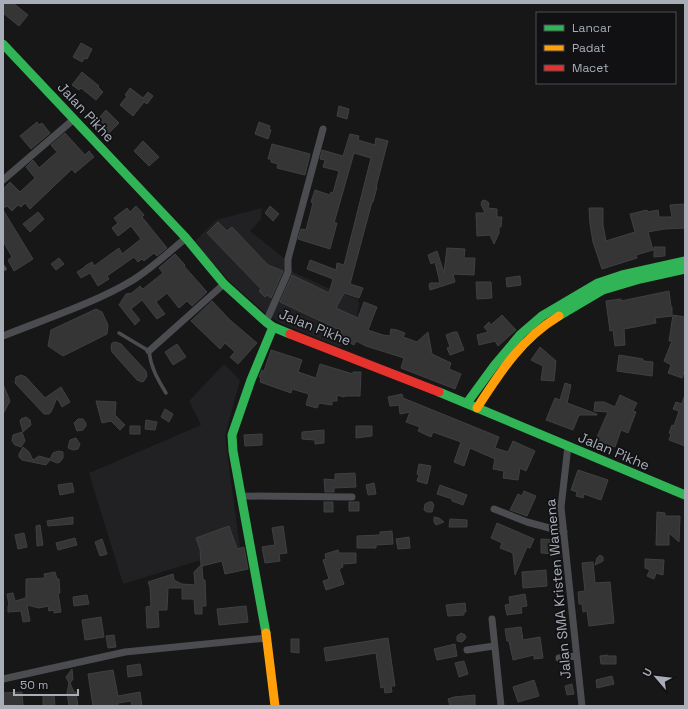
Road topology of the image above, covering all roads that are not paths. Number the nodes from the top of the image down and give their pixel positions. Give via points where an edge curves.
1 (3, 44) edge
2 (74, 119) junction
3 (323, 130) dead end
4 (3, 180) edge
5 (186, 238) junction
6 (685, 260) edge
7 (685, 269) edge
8 (224, 284) junction
9 (270, 324) junction
10 (119, 333) dead end
11 (3, 336) edge
12 (149, 351) junction
13 (166, 393) dead end
14 (467, 403) junction
15 (477, 408) junction
16 (568, 446) junction
17 (685, 495) edge
18 (242, 496) junction
19 (352, 497) dead end
20 (494, 509) dead end
21 (564, 532) junction
22 (492, 619) dead end
23 (267, 638) junction
24 (494, 646) junction
25 (467, 650) dead end
26 (576, 656) junction
27 (559, 658) dead end
28 (3, 679) edge
29 (276, 706) edge
30 (501, 706) edge
31 (582, 706) edge

1 - 2 main road, Jalan Pikhe
2 - 4 street
2 - 5 main road, Jalan Pikhe
3 - 9 street via 288,259 288,272
5 - 8 main road, Jalan Pikhe
5 - 11 street via 133,280
6 - 14 main road via 598,283 542,316 520,334
7 - 15 main road via 604,290 548,323 527,340 502,370
8 - 9 main road, Jalan Pikhe
8 - 12 street
9 - 14 main road, Jalan Pikhe
9 - 18 main road via 232,434
10 - 12 lane
12 - 13 lane via 151,364
14 - 15 main road, Jalan Pikhe
15 - 16 main road, Jalan Pikhe
16 - 17 main road, Jalan Pikhe
16 - 21 street, Jalan SMA Kristen Wamena via 561,506
18 - 19 street
18 - 23 main road
20 - 21 street via 527,522
21 - 26 street, Jalan SMA Kristen Wamena
22 - 24 street
23 - 28 street via 125,652
23 - 29 main road
24 - 25 street
24 - 30 street
26 - 27 street
26 - 31 street, Jalan SMA Kristen Wamena

